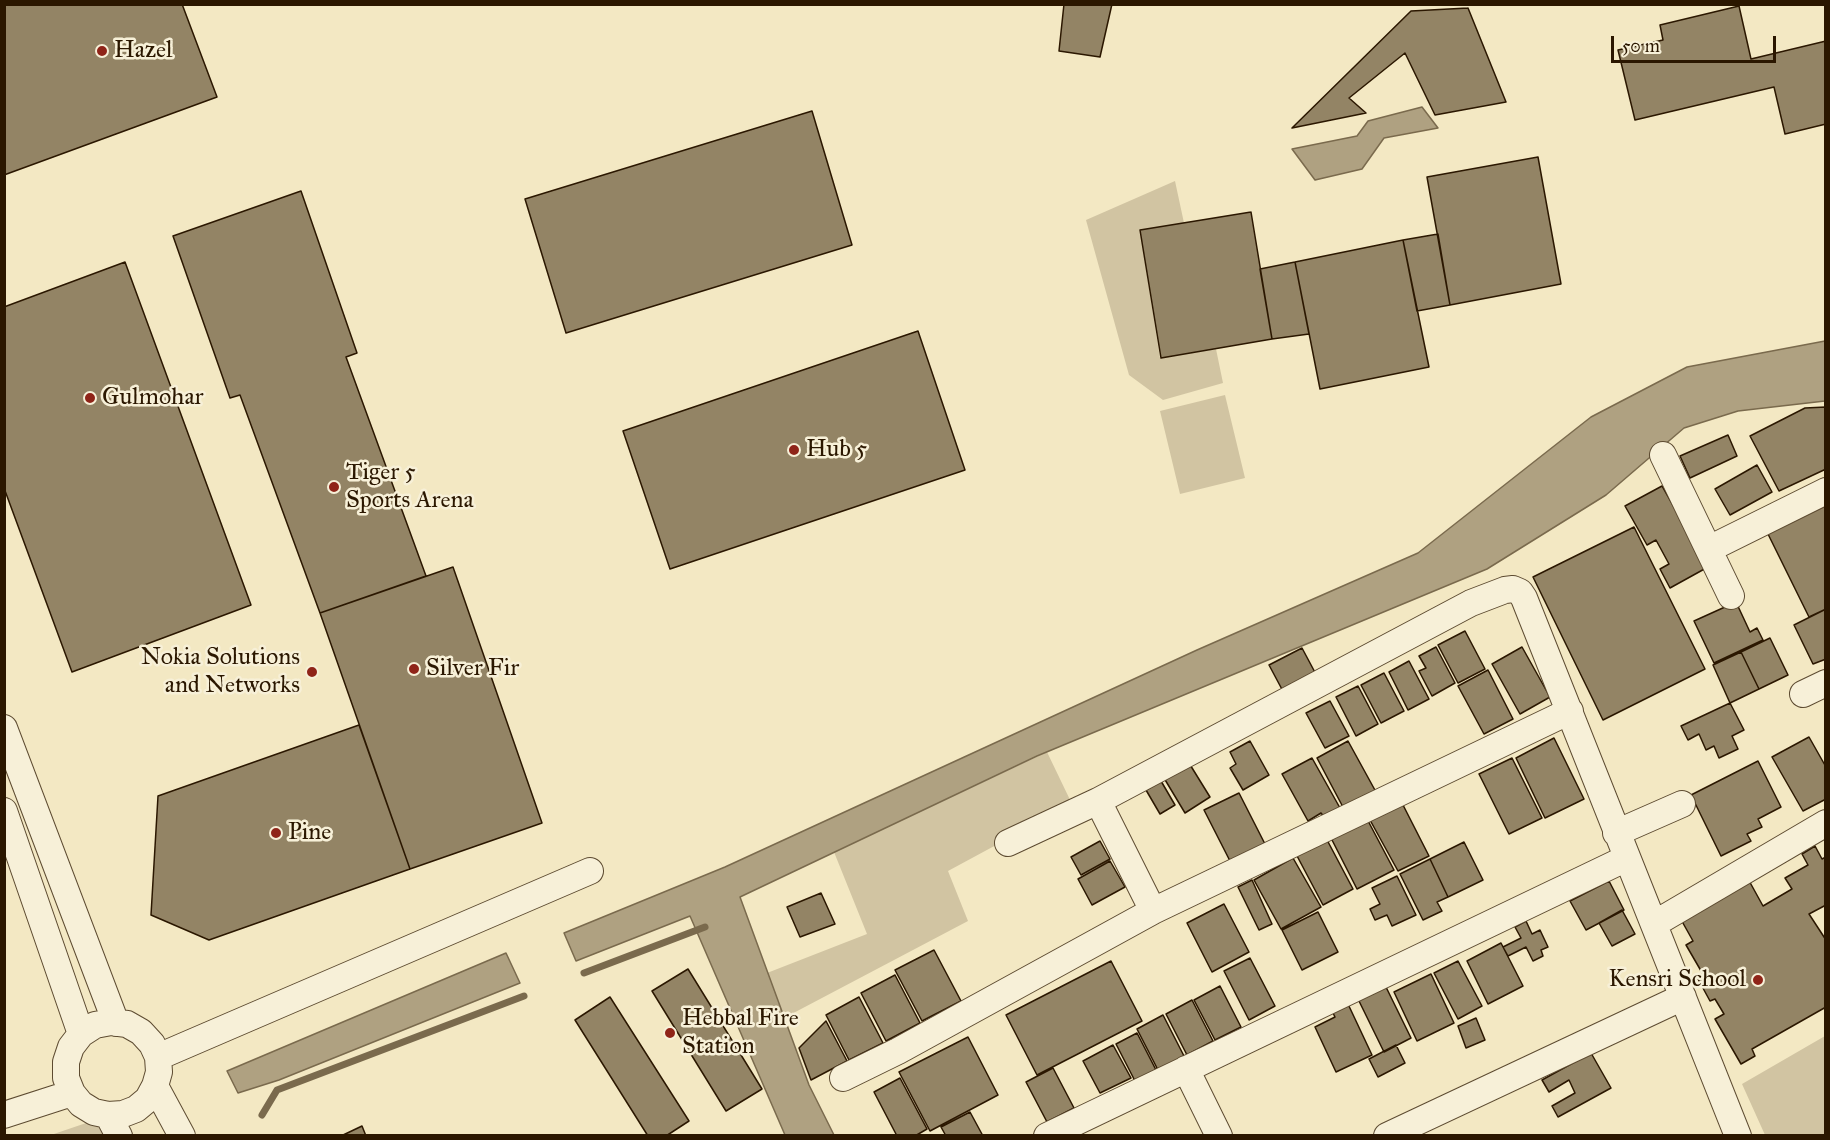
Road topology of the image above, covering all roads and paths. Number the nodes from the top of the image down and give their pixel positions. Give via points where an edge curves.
1 (1663, 455) dead end
2 (1826, 491) edge
3 (1709, 549) junction
4 (1731, 596) dead end
5 (1570, 711) junction
6 (4, 728) edge
7 (1098, 801) junction
8 (1682, 804) dead end
9 (4, 811) edge
10 (1826, 823) edge
11 (1616, 833) junction
12 (1008, 843) dead end
13 (1627, 858) junction
14 (590, 871) dead end
15 (1153, 911) junction
16 (1654, 924) junction
17 (1683, 996) junction
18 (116, 1023) junction
19 (81, 1034) junction
20 (158, 1057) junction
21 (1186, 1069) junction
22 (843, 1078) dead end
23 (155, 1086) junction
24 (72, 1093) junction
25 (4, 1115) edge
26 (113, 1125) edge
27 (182, 1136) edge
28 (1047, 1136) edge
29 (1219, 1136) edge
30 (1387, 1136) edge
31 (1738, 1136) edge

1 - 3 street
2 - 3 street
3 - 4 street
5 - 7 street via 1524,598 1513,589 1505,590 1471,603
5 - 11 street
5 - 15 street
6 - 18 street
7 - 12 street
7 - 15 street
8 - 11 street
9 - 19 street
10 - 16 street
11 - 13 street
13 - 16 street
13 - 21 street
14 - 20 street
15 - 22 street
16 - 17 street
17 - 30 street
17 - 31 street
18 - 19 street via 95,1025
18 - 20 street via 141,1032
19 - 24 street via 66,1062 66,1078
20 - 23 street
21 - 28 street
21 - 29 street
23 - 26 street via 148,1099
23 - 27 street
24 - 25 street
24 - 26 street via 81,1104

